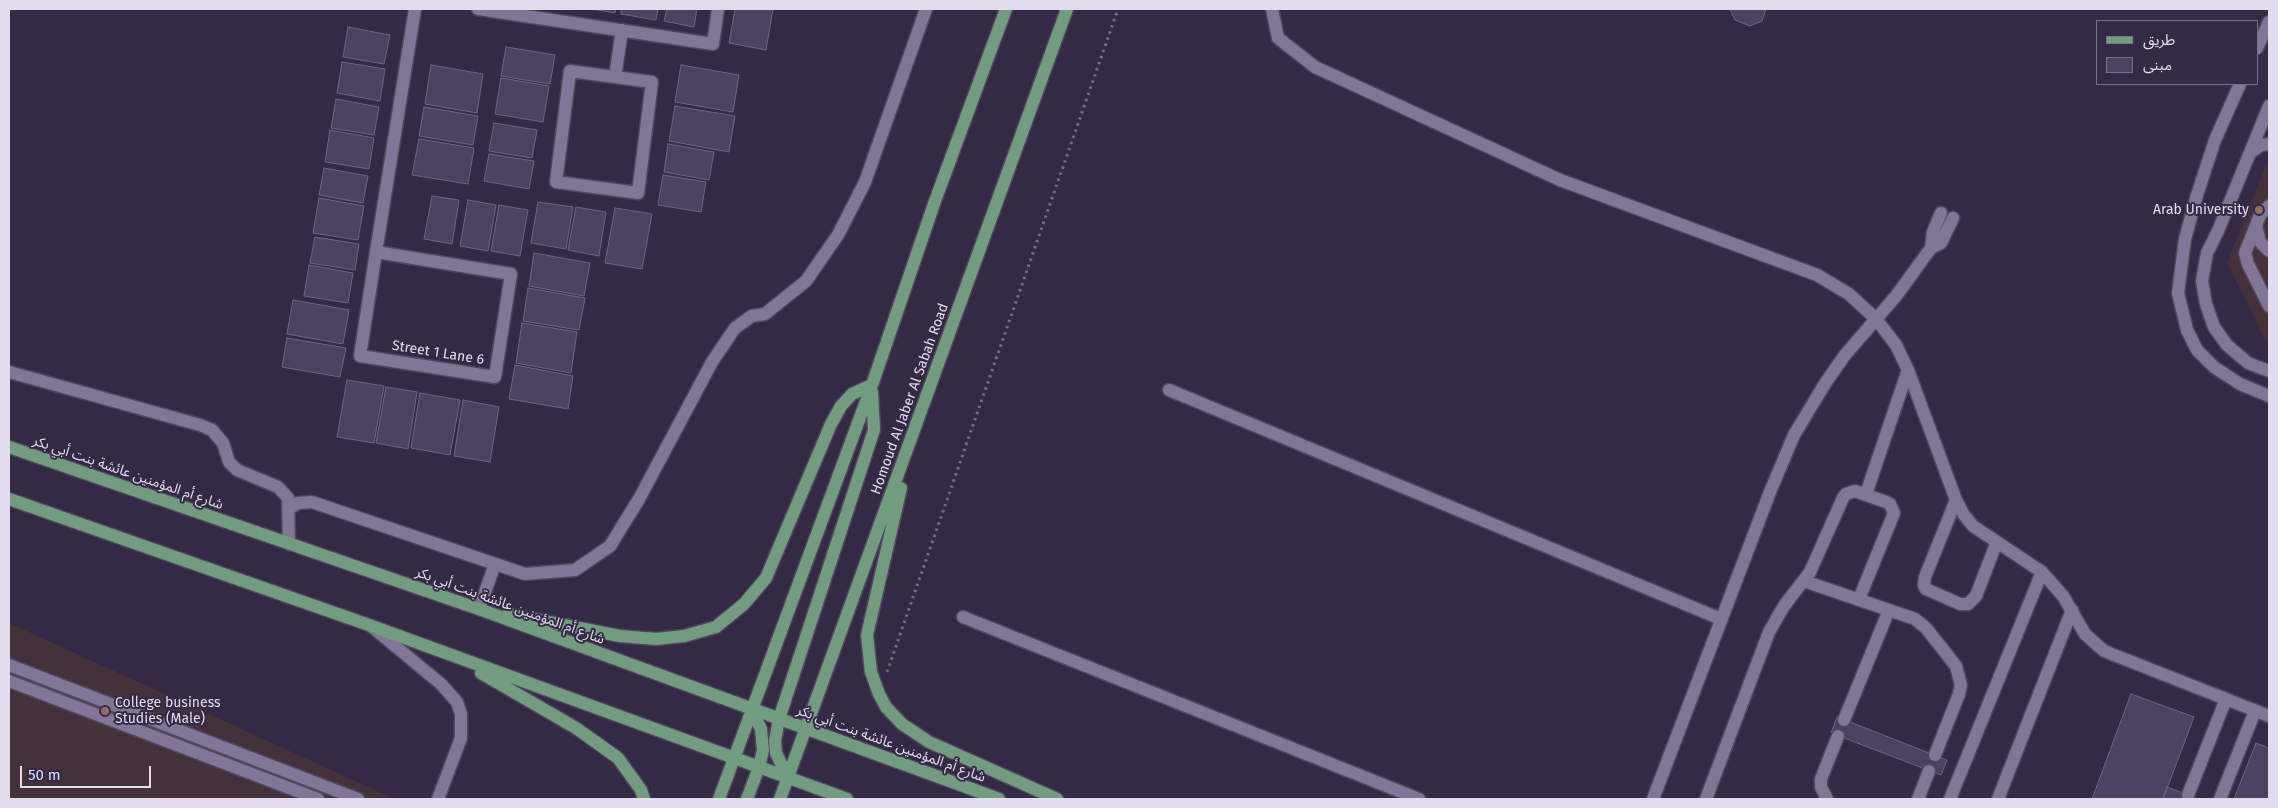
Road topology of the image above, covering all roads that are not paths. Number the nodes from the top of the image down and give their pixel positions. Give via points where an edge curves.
1 (415, 9) edge
2 (478, 9) edge
3 (718, 9) edge
4 (926, 9) edge
5 (1006, 9) edge
6 (1067, 9) edge
7 (1272, 9) edge
8 (2269, 22) edge
9 (622, 30) junction
10 (2258, 46) edge
11 (615, 77) junction
12 (2240, 85) edge
13 (2269, 110) edge
14 (2269, 144) edge
15 (2250, 152) junction
16 (2269, 206) edge
17 (1941, 213) dead end
18 (1954, 218) dead end
19 (2258, 220) junction
20 (1931, 248) junction
21 (2269, 251) edge
22 (376, 252) junction
23 (2269, 306) edge
24 (1876, 319) junction
25 (1908, 370) junction
26 (2269, 371) edge
27 (9, 372) edge
28 (872, 385) junction
29 (1169, 390) dead end
30 (2269, 396) edge
31 (913, 436) junction
32 (9, 447) edge
33 (1866, 494) junction
34 (9, 499) edge
35 (1956, 500) junction
36 (290, 508) junction
37 (289, 544) junction
38 (1996, 544) junction
39 (495, 564) junction
40 (2042, 572) junction
41 (1804, 581) junction
42 (1859, 600) junction
43 (479, 609) junction
44 (1889, 610) junction
45 (2072, 610) junction
46 (963, 617) dead end
47 (1721, 619) junction
48 (369, 625) junction
49 (453, 657) junction
50 (9, 665) edge
51 (9, 681) edge
52 (2226, 700) junction
53 (751, 709) junction
54 (2255, 710) junction
55 (2269, 716) edge
56 (779, 719) junction
57 (1844, 720) dead end
58 (804, 729) junction
59 (1838, 736) dead end
60 (1935, 755) dead end
61 (734, 758) junction
62 (759, 767) junction
63 (1929, 771) dead end
64 (301, 776) junction
65 (788, 778) junction
66 (293, 795) edge
67 (2188, 796) dead end
68 (318, 799) edge
69 (358, 799) edge
70 (438, 799) edge
71 (644, 799) edge
72 (719, 799) edge
73 (747, 799) edge
74 (780, 799) edge
75 (847, 799) edge
76 (1000, 799) edge
77 (1057, 799) edge
78 (1419, 799) edge
79 (1653, 799) edge
80 (1706, 799) edge
81 (1827, 799) edge
82 (1918, 799) edge
83 (1950, 799) edge
84 (1998, 799) edge
85 (2220, 799) edge

1 - 22 street, Street 1 Lane 6
2 - 9 street
3 - 9 street via 713,44
4 - 39 street via 865,182 838,235 806,281 766,314 752,316 735,328 712,362 639,499 610,546 575,570 525,574
5 - 28 main road via 934,201
6 - 31 main road, Homoud Al Jaber Al Sabah Road
7 - 24 street via 1278,38 1315,67 1560,180 1817,275 1849,294
8 - 10 street
9 - 11 street
11 - 11 street via 570,71 556,182 638,193 652,82
12 - 30 street via 2215,140 2197,195 2185,239 2178,294 2187,330 2197,350 2214,367 2240,384
13 - 15 street
14 - 15 street
15 - 26 street via 2207,253 2202,281 2206,304 2218,333 2248,363
16 - 19 street
17 - 20 street via 1932,232
18 - 20 street via 1941,243
19 - 21 street via 2258,237
19 - 23 street via 2246,256
20 - 24 street
22 - 22 street, Street 1 Lane 6 via 360,356 495,377 511,274
24 - 25 street via 1896,345
24 - 47 street via 1826,382 1794,435
25 - 33 street
25 - 35 street
27 - 36 street via 212,430 223,443 229,462 237,470 278,487 288,498
28 - 43 main road via 852,394 831,424 766,578 744,604 716,627 684,636 647,639
28 - 53 main road
28 - 56 main road via 874,430
29 - 47 street
31 - 58 main road, Homoud Al Jaber Al Sabah Road
31 - 77 main road via 867,635 879,694 902,724 929,742
32 - 37 main road, شارع أم المؤمنين عائشة بنت أبي بكر
33 - 41 street via 1855,490 1846,494 1816,562
33 - 42 street via 1890,504 1894,513
34 - 48 main road
35 - 38 street via 1973,526
35 - 38 street via 1925,577 1926,589 1960,604 1968,604 1976,596
36 - 37 street
36 - 39 street via 298,503 312,502
37 - 43 main road, شارع أم المؤمنين عائشة بنت أبي بكر
38 - 40 street
39 - 43 street
40 - 45 street
40 - 83 street
41 - 42 street
41 - 80 street via 1769,632
42 - 44 street
43 - 53 main road, شارع أم المؤمنين عائشة بنت أبي بكر
44 - 57 street
44 - 60 street via 1921,623 1960,675 1959,694
45 - 52 street via 2085,634 2104,651
45 - 84 street
46 - 78 street
47 - 79 street
48 - 49 main road
48 - 70 street via 441,684 457,702 461,738
49 - 61 main road
49 - 71 main road via 576,728 618,758
50 - 64 street
51 - 66 street
52 - 54 street
52 - 67 street
53 - 56 main road, شارع أم المؤمنين عائشة بنت أبي بكر
53 - 61 main road
53 - 62 main road via 761,729 763,750
54 - 55 street
54 - 85 street
56 - 58 main road, شارع أم المؤمنين عائشة بنت أبي بكر
56 - 65 main road via 776,753
58 - 65 main road, Homoud Al Jaber Al Sabah Road
58 - 76 main road, شارع أم المؤمنين عائشة بنت أبي بكر
59 - 81 street via 1821,778
61 - 62 main road
61 - 72 main road
62 - 65 main road
62 - 73 main road
63 - 82 street
64 - 66 street
64 - 69 street
65 - 74 main road, Homoud Al Jaber Al Sabah Road
65 - 75 main road
66 - 68 street

